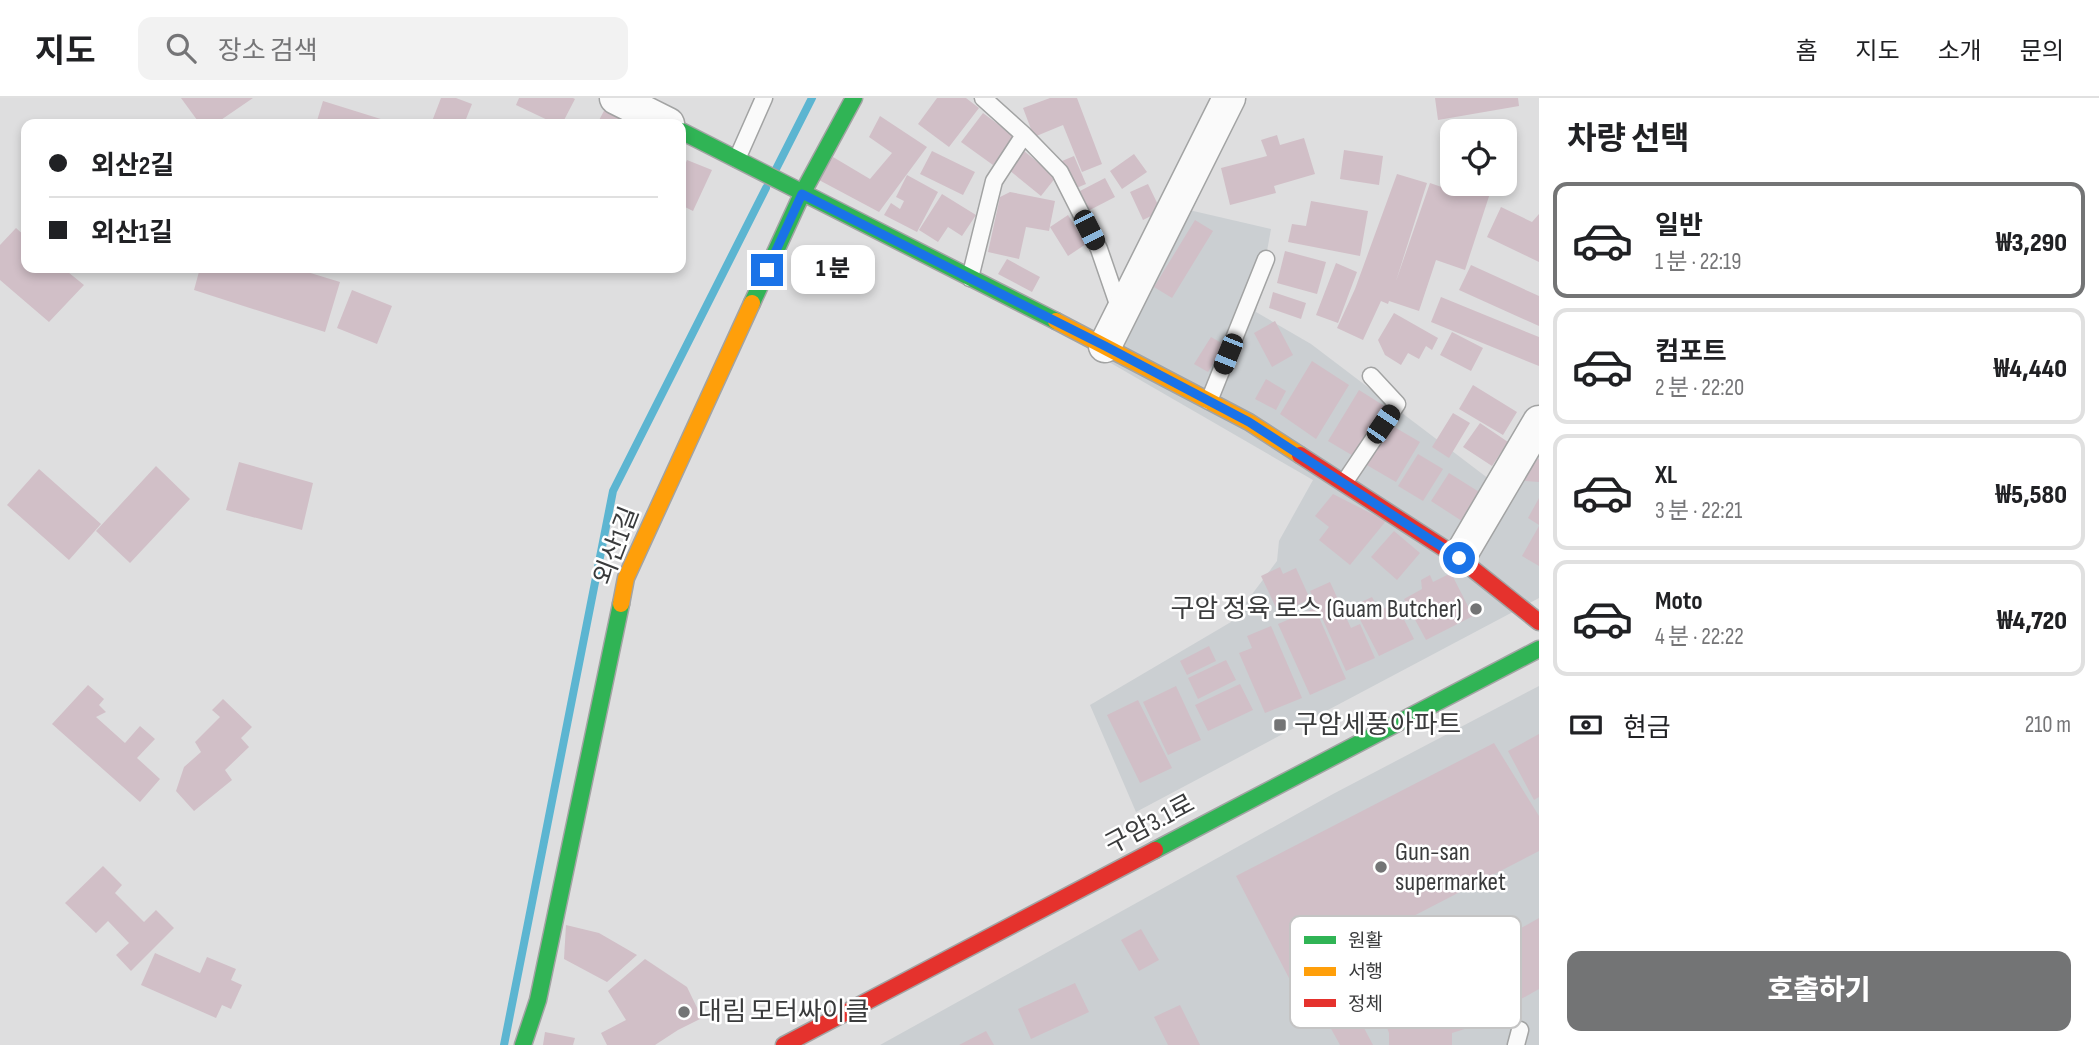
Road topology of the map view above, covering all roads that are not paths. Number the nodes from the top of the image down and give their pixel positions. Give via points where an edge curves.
1 (615, 98) edge
2 (764, 98) edge
3 (854, 98) edge
4 (983, 98) edge
5 (1229, 98) edge
6 (658, 119) edge
7 (686, 134) edge
8 (1024, 135) junction
9 (737, 159) junction
10 (795, 190) junction
11 (1266, 259) dead end
12 (970, 278) junction
13 (1122, 315) junction
14 (1105, 346) junction
15 (1371, 376) dead end
16 (1209, 401) junction
17 (1539, 422) edge
18 (1344, 483) junction
19 (1459, 558) junction
20 (1539, 622) edge
21 (1539, 649) edge
22 (523, 1045) edge
23 (784, 1045) edge

1 - 6 street
2 - 9 lane
3 - 10 street, 외산1길
4 - 8 lane
5 - 13 street
7 - 9 street
8 - 12 lane via 995,181
8 - 13 lane via 1060,172 1099,249
9 - 10 street
10 - 12 street
10 - 22 street, 외산1길 via 626,578 538,1000
11 - 16 lane
12 - 14 street
13 - 14 street
14 - 16 street
15 - 18 lane via 1397,404
16 - 18 street
17 - 19 street
18 - 19 street
19 - 20 street
21 - 23 street, 구암3.1로

